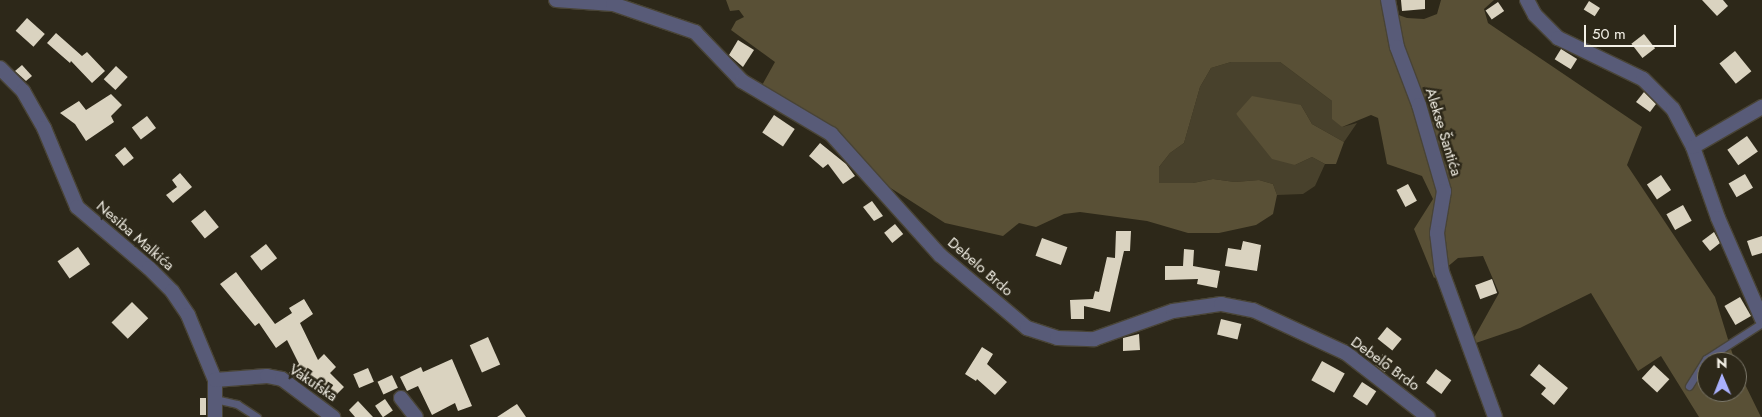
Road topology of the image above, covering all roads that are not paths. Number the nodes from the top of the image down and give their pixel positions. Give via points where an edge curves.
1 (556, 0) edge
2 (1388, 0) edge
3 (1526, 0) edge
4 (0, 68) edge
5 (1762, 107) edge
6 (1693, 147) junction
7 (1762, 319) edge
8 (1762, 323) edge
9 (215, 380) junction
10 (1689, 386) dead end
11 (401, 398) dead end
12 (215, 399) junction
13 (215, 417) edge
14 (257, 417) edge
15 (333, 417) edge
16 (416, 417) edge
17 (1428, 417) edge
18 (1495, 417) edge

1 - 17 street, Debelo Brdo via 613,4 695,32 742,81 831,134 940,255 1027,328 1057,338 1094,339 1173,312 1221,304 1253,310 1346,353
2 - 18 street, Alekse Šantića via 1397,47 1419,104 1444,191 1437,233 1442,272
3 - 6 street via 1535,15 1558,38 1620,65 1661,94
4 - 9 street, Nesiba Malkića via 23,91 44,128 77,207 172,291 188,314
5 - 6 street
6 - 7 street via 1718,218
8 - 10 lane via 1706,359
9 - 12 street
9 - 15 street, Vakufska via 267,376 282,379
11 - 16 street
12 - 13 street
12 - 14 lane via 237,404

